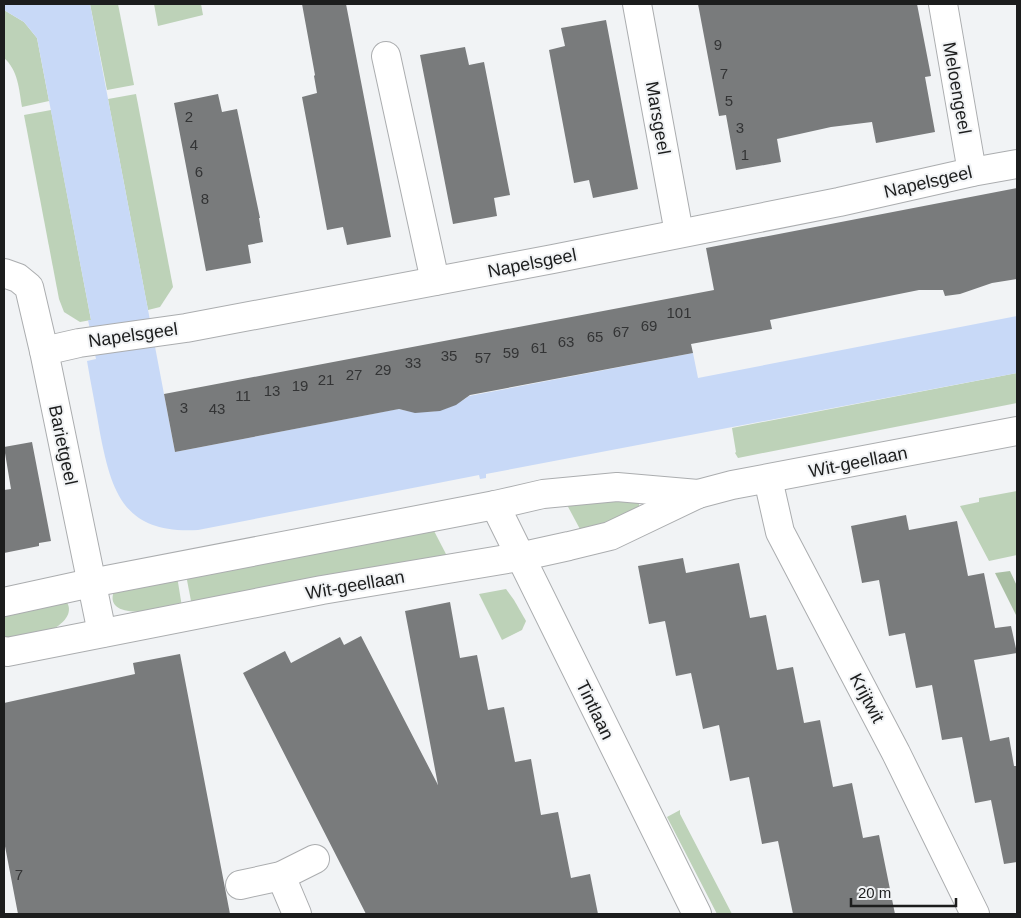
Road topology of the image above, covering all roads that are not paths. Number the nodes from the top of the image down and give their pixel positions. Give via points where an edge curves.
1 (637, 4) edge
2 (943, 4) edge
3 (386, 56) dead end
4 (1017, 164) edge
5 (972, 172) junction
6 (679, 233) junction
7 (4, 273) edge
8 (436, 281) junction
9 (44, 351) junction
10 (1017, 431) edge
11 (768, 479) junction
12 (698, 494) junction
13 (495, 505) junction
14 (519, 557) junction
15 (91, 583) junction
16 (4, 602) edge
17 (102, 633) junction
18 (4, 651) edge
19 (315, 858) dead end
20 (281, 876) junction
21 (240, 885) dead end
22 (297, 914) edge
23 (697, 914) edge
24 (975, 914) edge

1 - 6 street, Marsgeel
2 - 5 street, Meloengeel
3 - 8 street
4 - 5 street, Napelsgeel
5 - 6 street, Napelsgeel
6 - 8 street, Napelsgeel
7 - 9 street, Barietgeel via 29,287
8 - 9 street, Napelsgeel
9 - 15 street, Barietgeel
10 - 11 street, Wit-geellaan
11 - 12 street, Wit-geellaan
11 - 24 street, Krijtwit via 780,532
12 - 13 street, Wit-geellaan via 617,487 543,494
12 - 14 street, Wit-geellaan via 610,536
13 - 14 street, Tintlaan
13 - 15 street, Wit-geellaan
14 - 17 street, Wit-geellaan via 322,590
14 - 23 street, Tintlaan
15 - 16 street, Wit-geellaan
15 - 17 street, Barietgeel
17 - 18 street, Wit-geellaan
19 - 20 street
20 - 21 street
20 - 22 street

